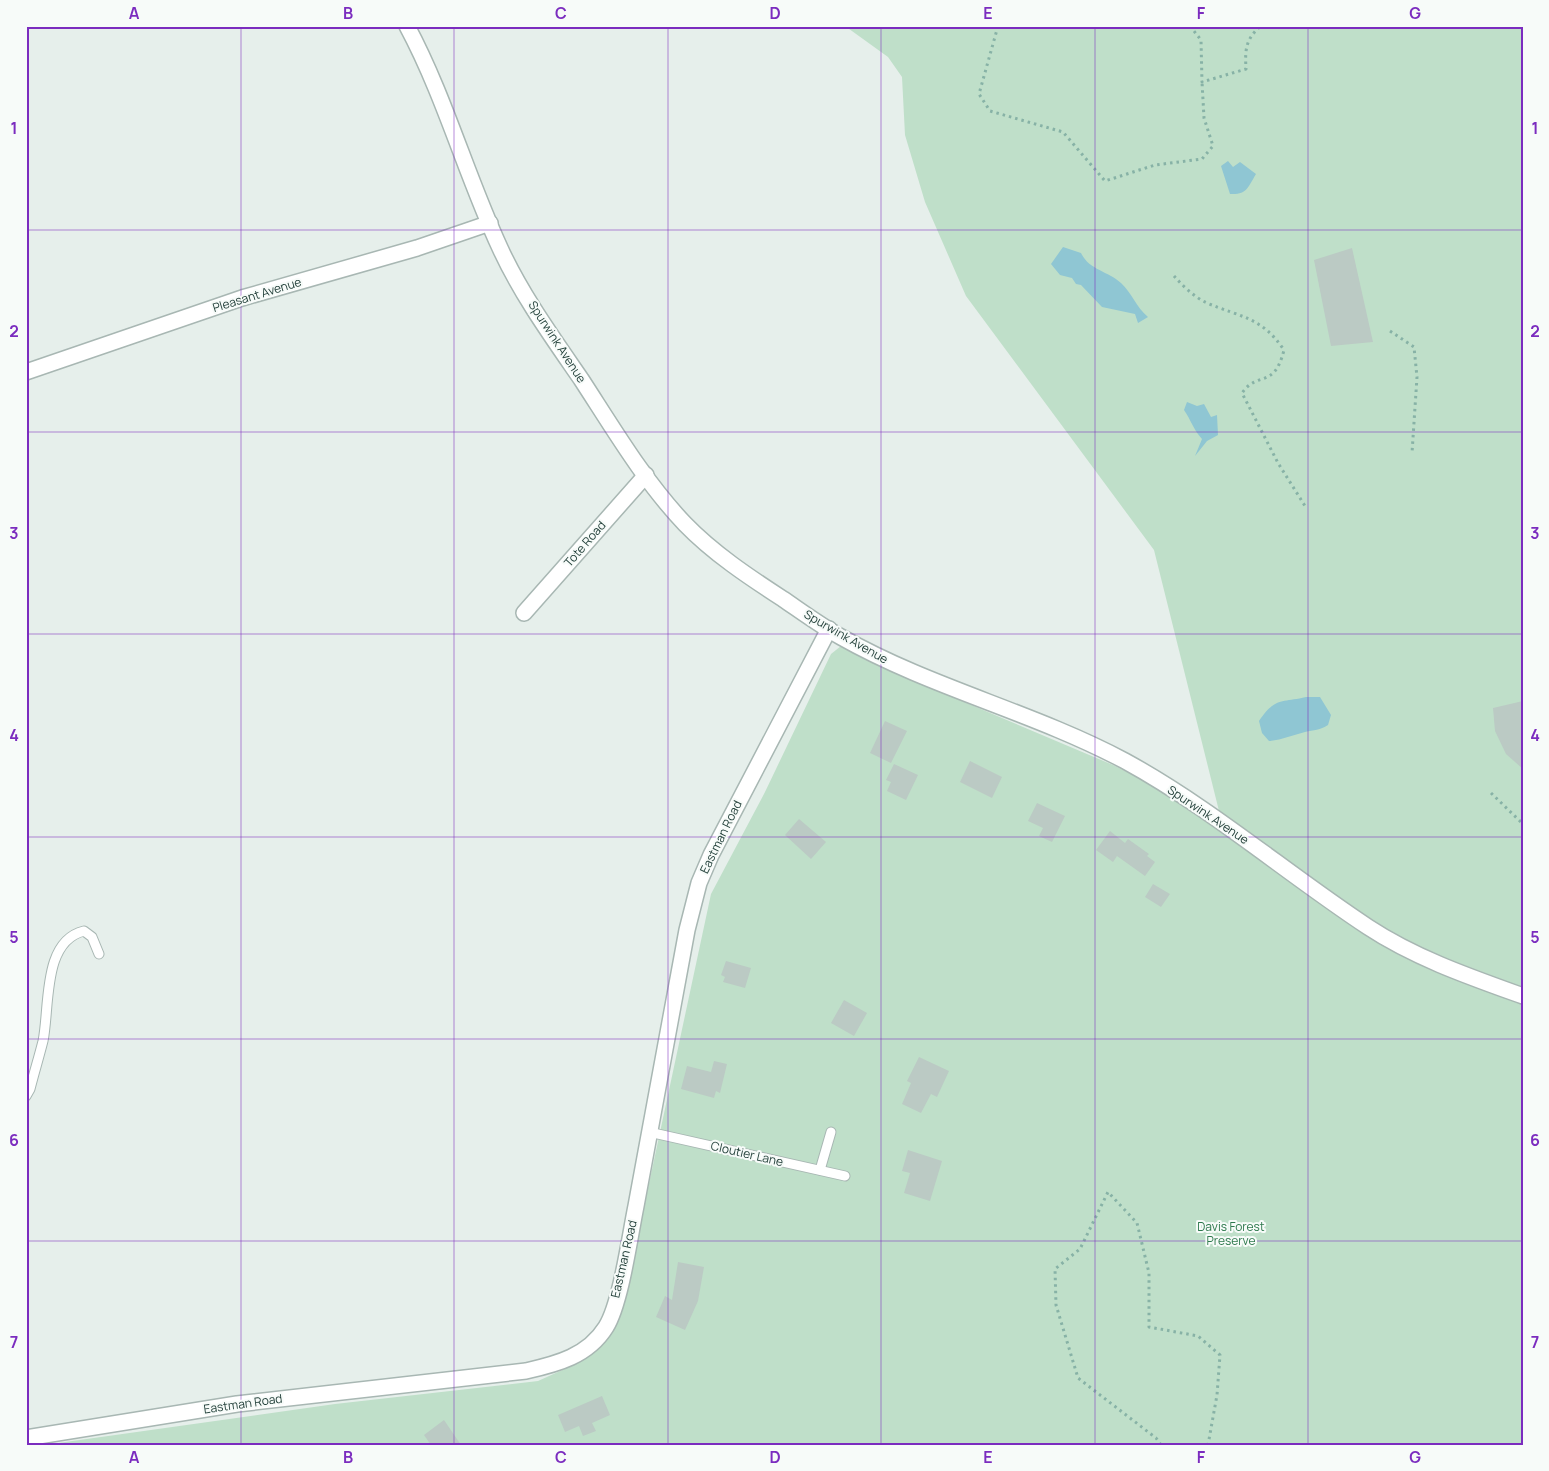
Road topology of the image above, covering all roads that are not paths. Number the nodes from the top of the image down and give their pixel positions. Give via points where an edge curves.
1 (407, 26) edge
2 (490, 223) junction
3 (26, 372) edge
4 (646, 475) junction
5 (524, 613) dead end
6 (829, 629) junction
7 (99, 954) dead end
8 (1523, 996) edge
9 (26, 1096) edge
10 (649, 1132) junction
11 (831, 1132) dead end
12 (820, 1170) junction
13 (845, 1176) dead end
14 (26, 1438) edge

1 - 2 street, Spurwink Avenue via 433,79
2 - 3 street, Pleasant Avenue via 417,248 242,298
2 - 4 street, Spurwink Avenue via 501,250 530,301
4 - 5 street, Tote Road
4 - 6 street, Spurwink Avenue via 687,526 718,553
6 - 8 street, Spurwink Avenue via 892,664 990,702 1124,761 1222,824 1369,928 1442,965
6 - 10 street, Eastman Road via 699,883 687,930
7 - 9 lane via 92,936 84,931 71,934 58,950 53,964 43,1040
10 - 12 lane, Cloutier Lane
10 - 14 street, Eastman Road via 627,1252 607,1325 587,1348 560,1364 526,1371 237,1404
11 - 12 lane
12 - 13 lane, Cloutier Lane

